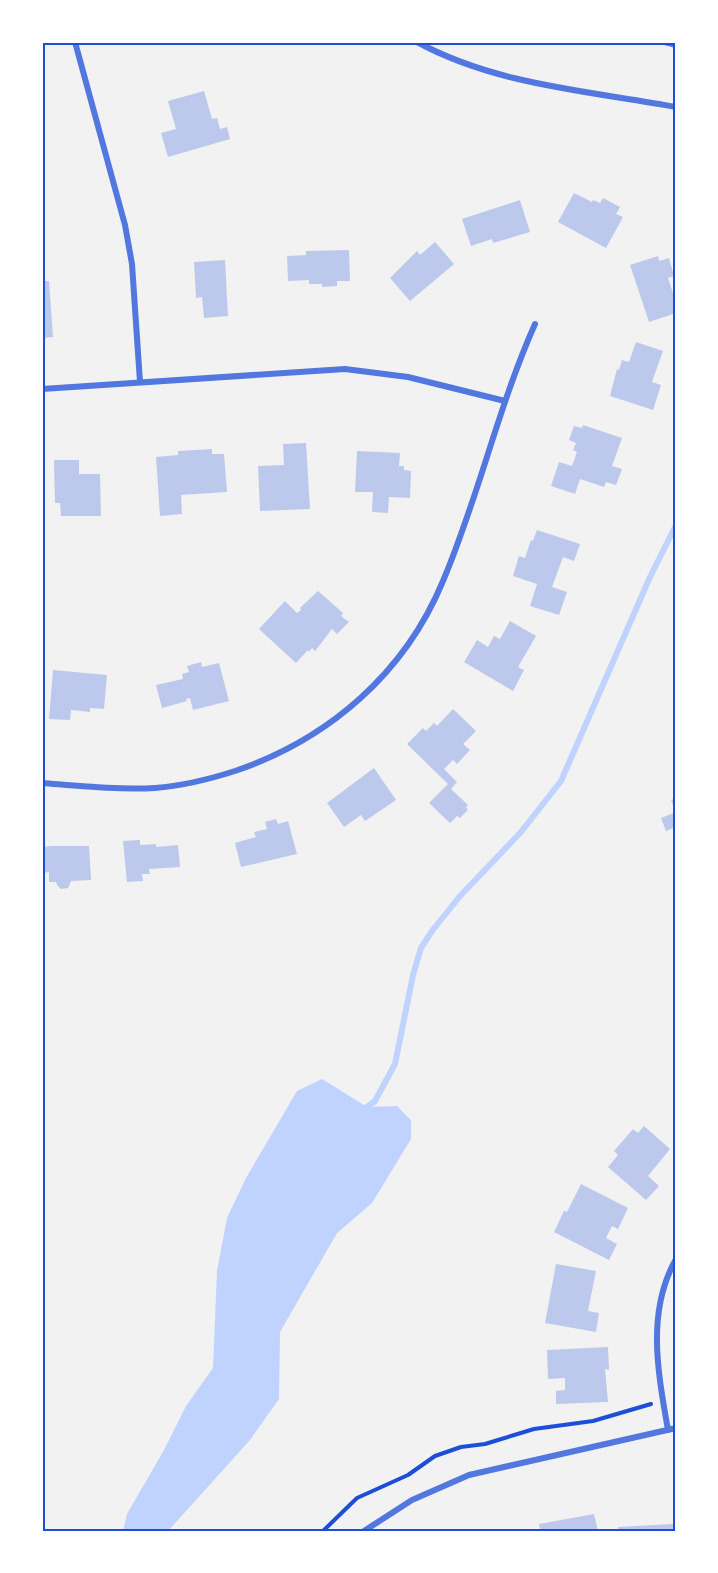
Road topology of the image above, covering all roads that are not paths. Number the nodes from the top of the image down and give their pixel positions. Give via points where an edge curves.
1 (75, 42) edge
2 (417, 42) edge
3 (666, 42) edge
4 (676, 45) edge
5 (676, 106) edge
6 (535, 324) dead end
7 (140, 382) junction
8 (42, 388) edge
9 (505, 401) junction
10 (42, 783) edge
11 (676, 1259) edge
12 (676, 1428) edge
13 (668, 1430) junction
14 (364, 1531) edge

1 - 7 street via 132,264
2 - 5 street via 461,63 517,79
3 - 4 street
6 - 9 street
7 - 8 street
7 - 9 street via 345,369 408,377
9 - 10 street via 443,582 424,620 397,659 347,711 287,750 189,783 125,788
11 - 13 street via 661,1299 656,1340
12 - 13 street
13 - 14 street via 469,1475 412,1500

